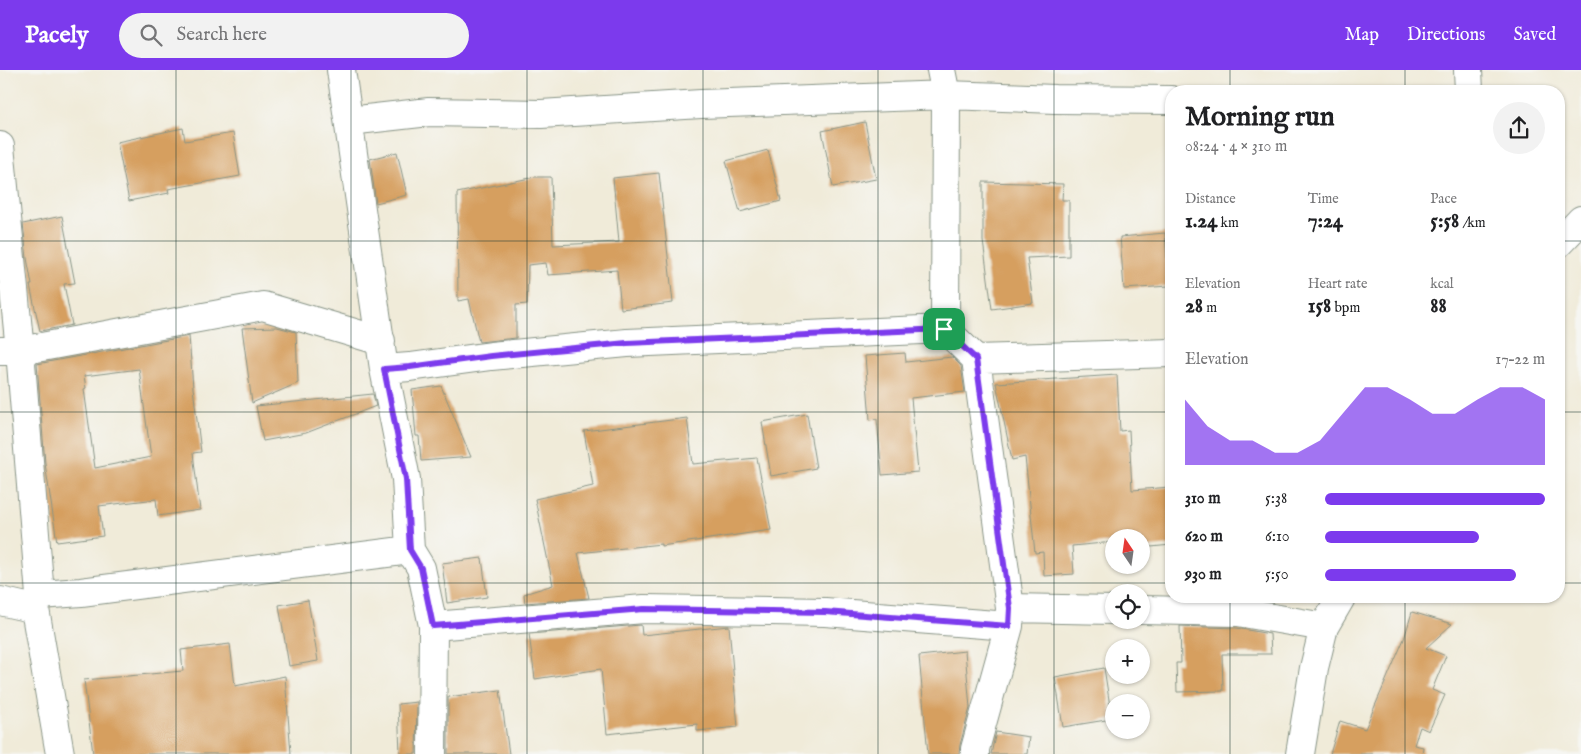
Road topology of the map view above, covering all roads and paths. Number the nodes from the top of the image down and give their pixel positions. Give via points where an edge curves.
1 (341, 70) edge
2 (1468, 70) edge
3 (943, 82) edge
4 (1469, 85) edge
5 (1165, 100) edge
6 (348, 121) junction
7 (0, 146) edge
8 (1581, 220) edge
9 (1565, 237) edge
10 (944, 329) junction
11 (381, 341) junction
12 (10, 351) edge
13 (1165, 353) edge
14 (976, 359) junction
15 (384, 369) junction
16 (410, 550) junction
17 (0, 601) edge
18 (37, 602) junction
19 (1338, 603) edge
20 (1150, 610) edge
21 (1105, 611) edge
22 (1010, 617) junction
23 (433, 626) junction
24 (1324, 627) junction
25 (60, 754) edge
26 (432, 754) edge
27 (975, 754) edge
28 (1300, 754) edge

1 - 6 street
2 - 4 street
3 - 5 street via 1055,99
3 - 6 street via 701,104 541,114 429,112
3 - 10 street
6 - 11 street
7 - 12 street
8 - 9 street
10 - 14 street
10 - 15 street via 627,343
11 - 12 street via 264,306
11 - 15 street
12 - 18 street
13 - 14 street
14 - 22 street
15 - 16 street via 406,479
16 - 18 street via 81,592
16 - 23 street via 421,568
17 - 18 street
18 - 25 street
19 - 24 street
20 - 24 street via 1238,612
21 - 22 street
22 - 23 street via 644,609
22 - 27 street
23 - 26 street
24 - 28 street

